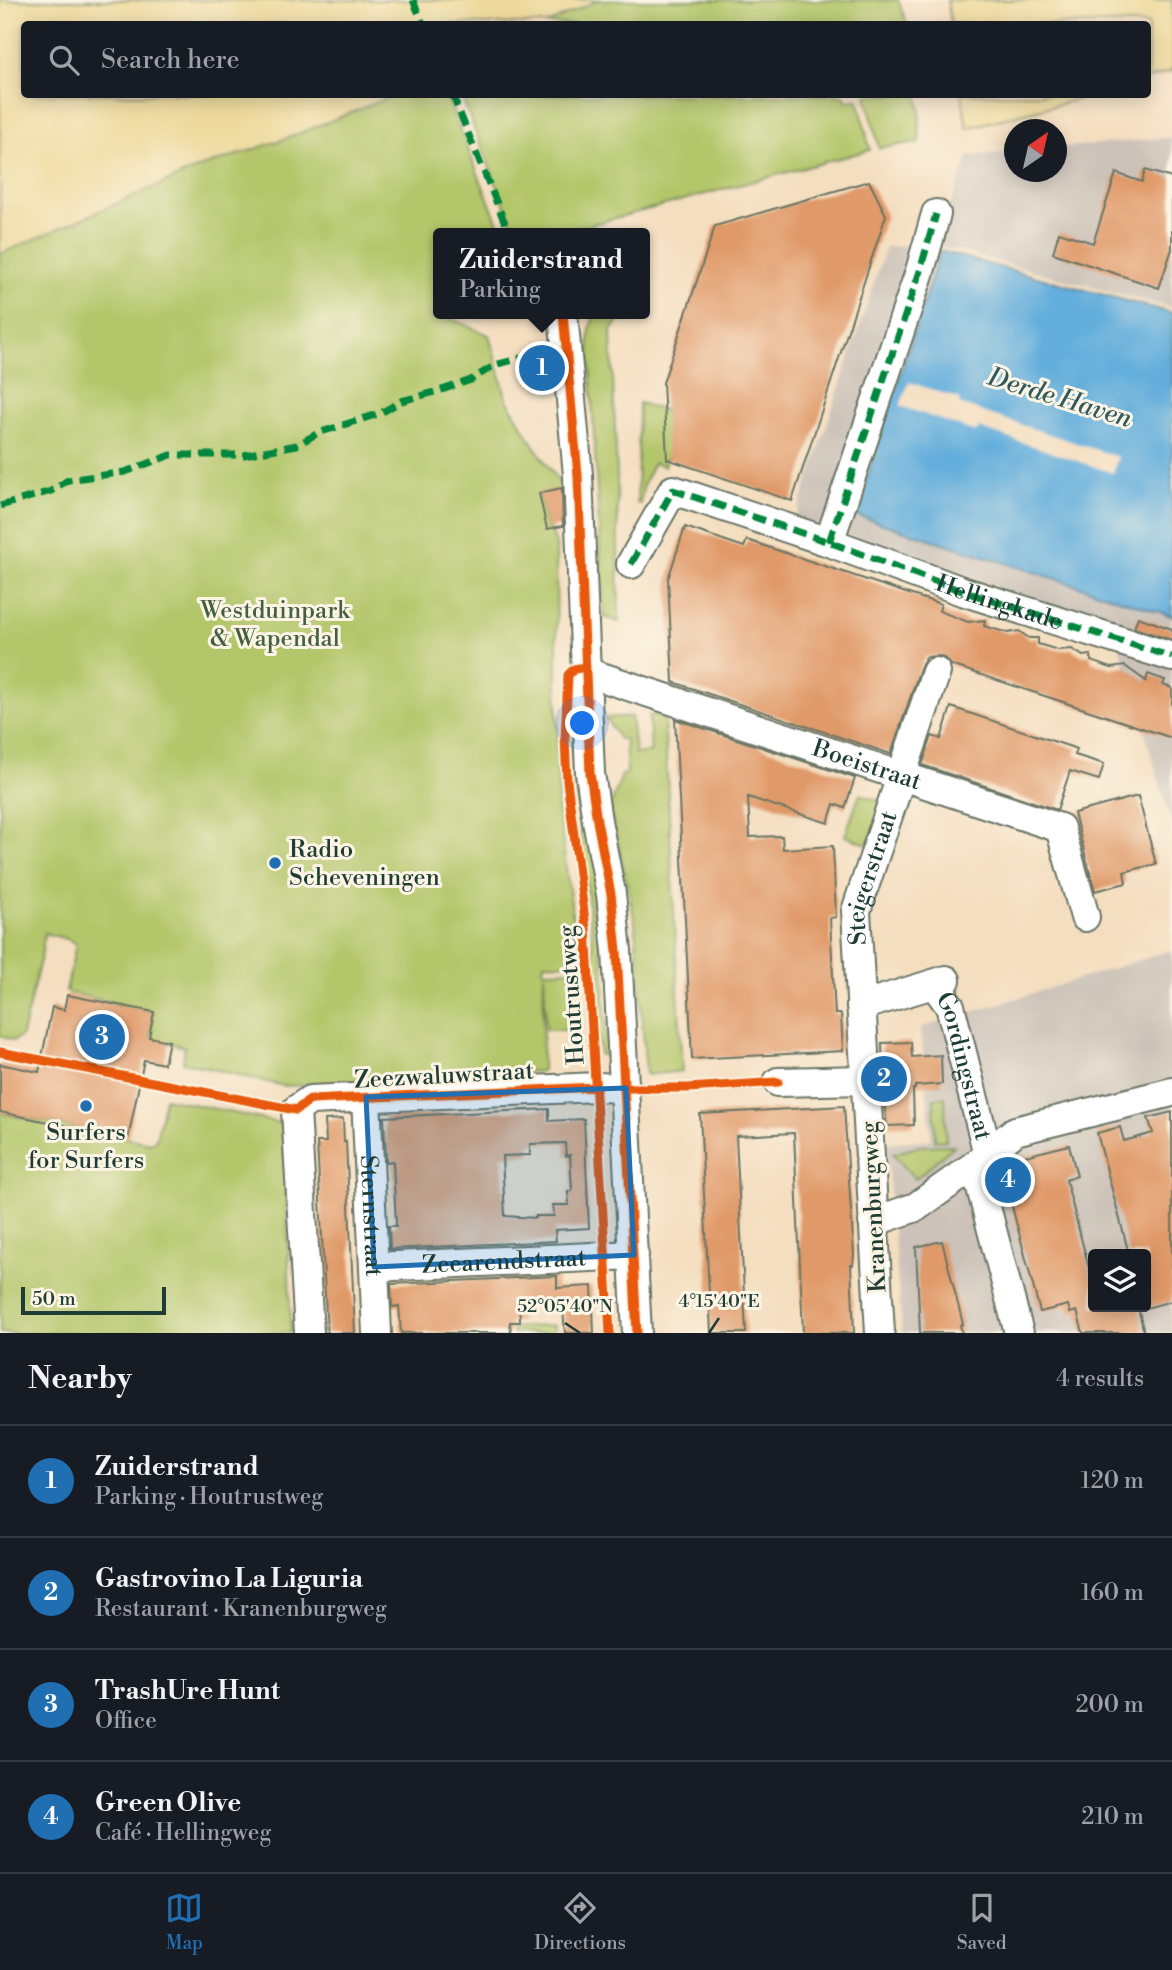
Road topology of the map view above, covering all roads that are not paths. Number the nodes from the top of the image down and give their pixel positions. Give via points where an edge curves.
1 (936, 214) dead end
2 (563, 319) edge
3 (828, 542) junction
4 (631, 565) dead end
5 (1172, 657) edge
6 (586, 672) junction
7 (936, 672) dead end
8 (901, 777) junction
9 (1085, 917) dead end
10 (860, 1006) junction
11 (865, 1080) junction
12 (778, 1082) dead end
13 (626, 1088) junction
14 (1172, 1093) edge
15 (366, 1097) junction
16 (982, 1159) junction
17 (873, 1222) junction
18 (634, 1255) junction
19 (374, 1267) junction
20 (309, 1333) edge
21 (377, 1333) edge
22 (637, 1333) edge
23 (880, 1333) edge
24 (1019, 1333) edge

1 - 3 street
2 - 6 street, Houtrustweg via 578,475
3 - 4 street, Hellingkade via 673,489
3 - 5 street, Hellingkade via 961,591
6 - 8 street, Boeistraat
6 - 13 street, Houtrustweg via 590,773 611,894
7 - 8 street, Steigerstraat
8 - 9 street, Boeistraat via 1060,828
8 - 10 street, Steigerstraat via 856,911
10 - 11 street, Kranenburgweg
10 - 16 street, Gordingstraat via 940,982 950,1006
11 - 12 street
11 - 17 street, Kranenburgweg
13 - 15 street, Zeezwaluwstraat
13 - 18 street, Houtrustweg
14 - 16 street via 1015,1131
15 - 19 street, Sternstraat
15 - 20 street, Zeezwaluwstraat via 310,1100 296,1110
16 - 17 street via 916,1207
16 - 24 street, Gordingstraat
17 - 23 street, Kranenburgweg
18 - 19 street, Zeearendstraat
18 - 22 street, Houtrustweg
19 - 21 street, Sternstraat

